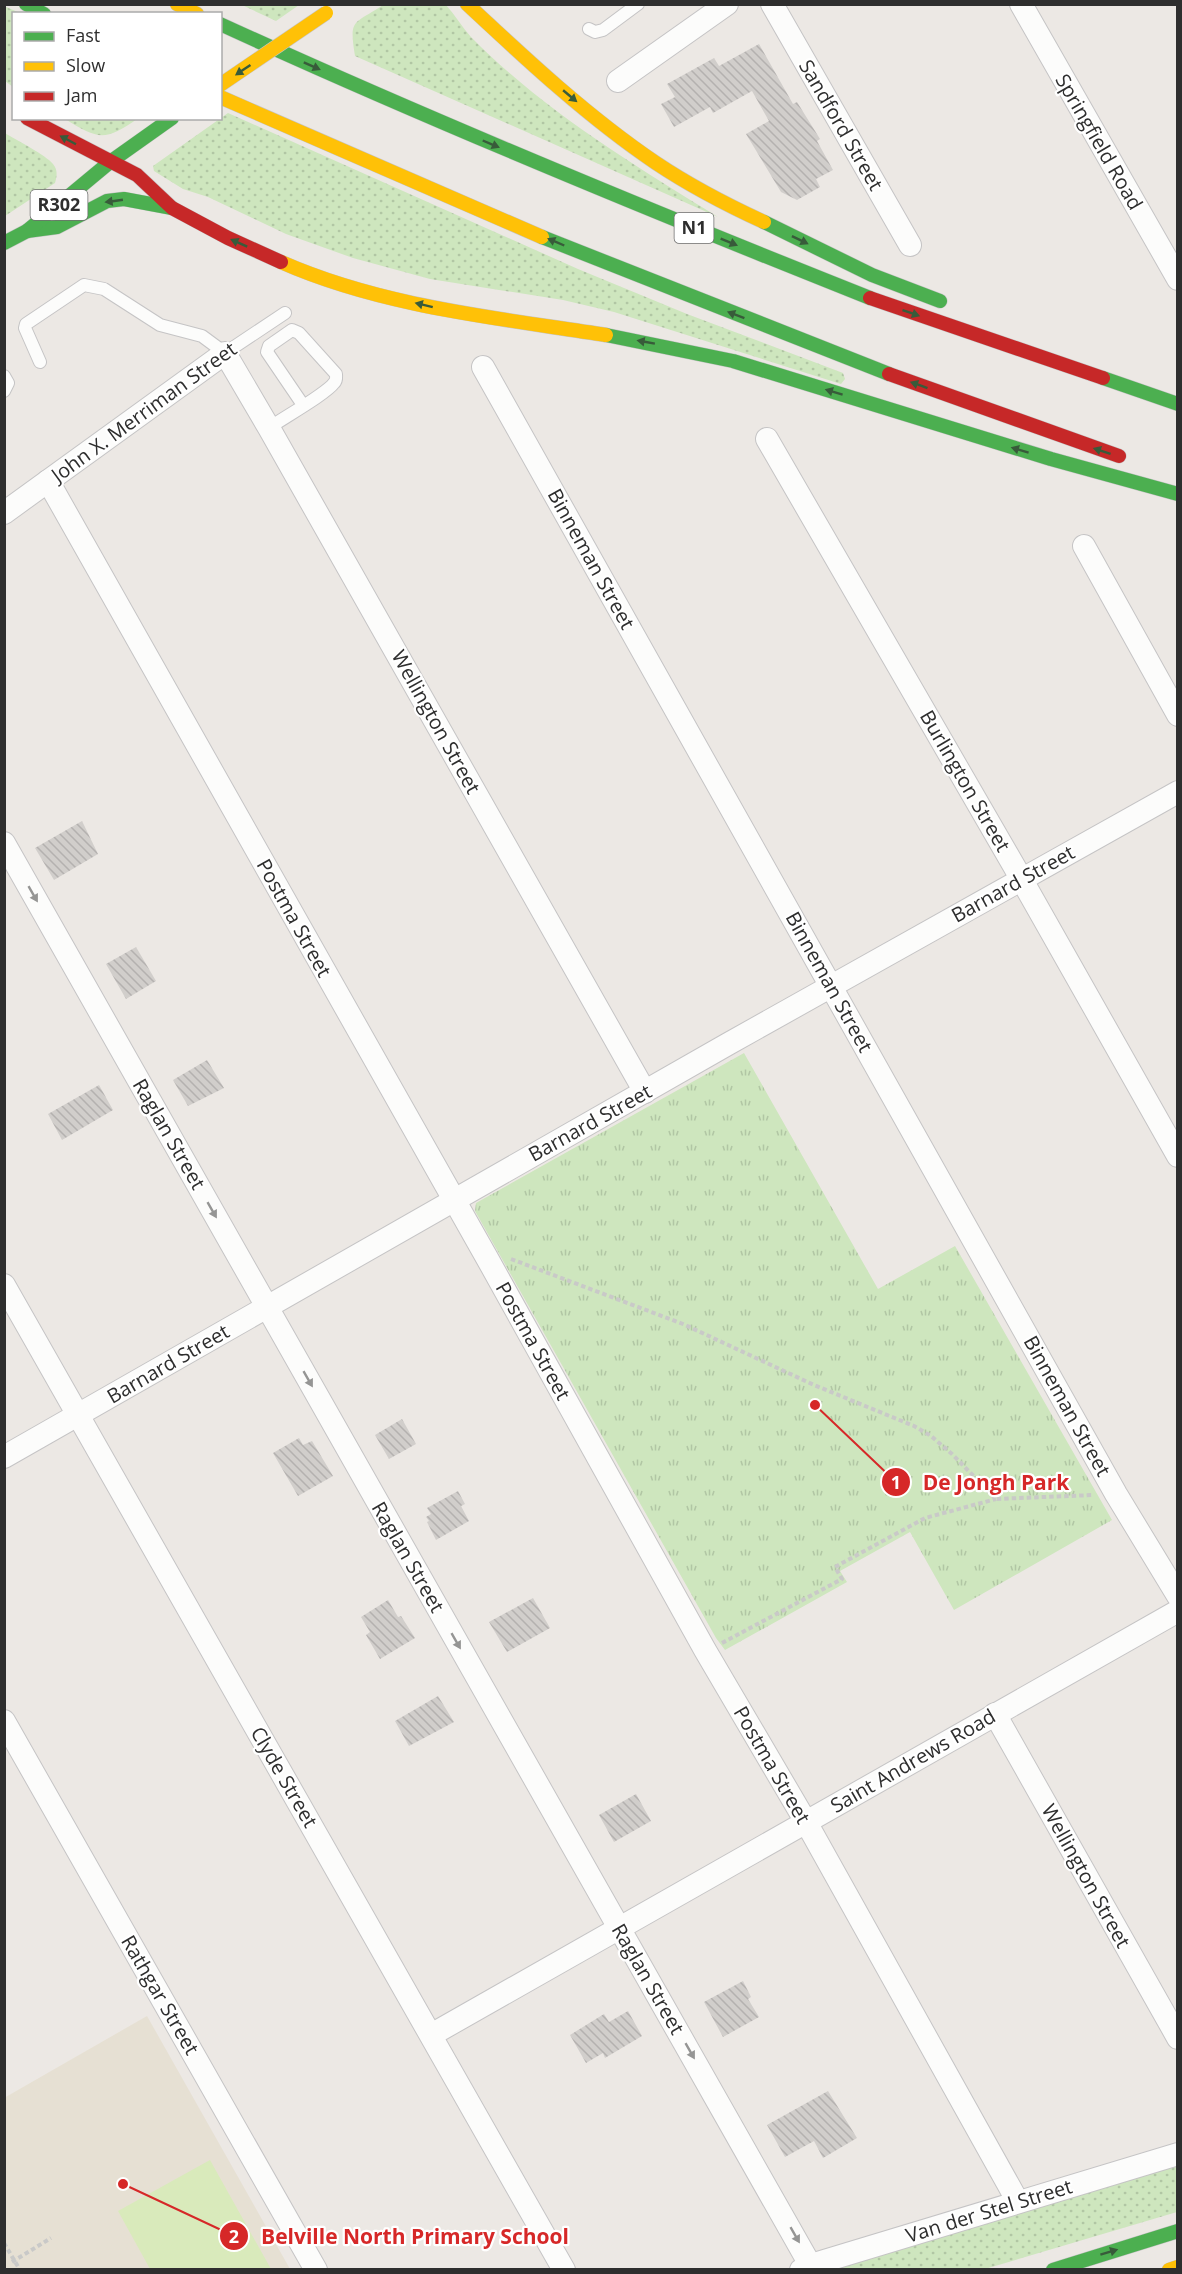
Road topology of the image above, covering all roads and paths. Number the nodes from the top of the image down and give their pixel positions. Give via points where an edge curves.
1 (26, 4) edge
2 (177, 4) edge
3 (338, 4) edge
4 (467, 4) edge
5 (476, 4) edge
6 (638, 4) edge
7 (772, 4) edge
8 (1021, 4) edge
9 (718, 7) edge
10 (40, 12) edge
11 (193, 12) edge
12 (482, 19) junction
13 (222, 25) edge
14 (589, 29) dead end
15 (618, 81) dead end
16 (222, 84) edge
17 (222, 99) edge
18 (31, 120) edge
19 (170, 120) edge
20 (110, 162) junction
21 (172, 208) junction
22 (27, 231) junction
23 (4, 243) edge
24 (910, 245) dead end
25 (1178, 279) edge
26 (949, 304) dead end
27 (285, 313) dead end
28 (225, 353) junction
29 (40, 362) dead end
30 (483, 367) dead end
31 (1114, 368) dead end
32 (4, 375) edge
33 (4, 391) edge
34 (1178, 397) edge
35 (1178, 404) edge
36 (303, 405) junction
37 (269, 428) junction
38 (767, 439) dead end
39 (1135, 462) dead end
40 (48, 481) junction
41 (1178, 494) edge
42 (4, 513) edge
43 (1084, 546) dead end
44 (1178, 715) edge
45 (1178, 792) edge
46 (4, 843) edge
47 (1021, 879) junction
48 (832, 986) junction
49 (645, 1092) junction
50 (1178, 1156) edge
51 (453, 1200) junction
52 (510, 1259) dead end
53 (4, 1284) edge
54 (268, 1307) junction
55 (78, 1415) junction
56 (4, 1457) edge
57 (1104, 1494) dead end
58 (996, 1499) junction
59 (1178, 1596) edge
60 (1178, 1611) edge
61 (721, 1644) dead end
62 (995, 1714) junction
63 (4, 1721) edge
64 (806, 1822) junction
65 (619, 1928) junction
66 (430, 2035) junction
67 (1178, 2038) edge
68 (1178, 2154) edge
69 (1018, 2202) junction
70 (1178, 2231) edge
71 (51, 2238) dead end
72 (4, 2243) edge
73 (13, 2261) junction
74 (1178, 2267) edge
75 (808, 2268) edge
76 (20, 2270) edge
77 (316, 2270) edge
78 (564, 2270) edge
79 (1053, 2270) edge
80 (1169, 2270) edge

1 - 10 main road
2 - 11 main road
3 -> 16 main road, bridge
4 - 12 main road
5 - 12 main road
6 - 14 lane via 603,30
7 - 24 street, Sandford Street
8 - 25 street, Springfield Road
9 - 15 street
12 -> 26 main road via 656,164 734,208 861,270
13 -> 35 main road, N1 via 580,182 887,305
39 -> 17 main road via 680,294
20 -> 18 main road
19 - 20 main road, R302
20 - 21 main road via 137,175
20 - 22 main road, R302
21 -> 22 main road via 124,199 107,201 57,227
41 -> 21 main road via 702,353 440,309 366,291 295,268
22 - 23 main road, R302
27 - 28 lane, John X. Merriman Street
28 - 29 lane via 202,336 160,325 104,289 84,285 26,324
28 - 37 street, Wellington Street
28 - 40 street, John X. Merriman Street
30 - 48 street, Binneman Street
31 - 34 main road
32 - 33 lane via 8,383
36 - 36 lane via 267,352 292,330 336,374 333,384
36 - 37 lane
37 - 49 street, Wellington Street
38 - 47 street, Burlington Street
40 - 42 street, John X. Merriman Street
40 - 51 street, Postma Street
43 - 44 street
45 - 47 street, Barnard Street
46 -> 54 street, Raglan Street
47 - 48 street, Barnard Street
47 - 50 street, Burlington Street
48 - 49 street, Barnard Street
48 - 59 street, Binneman Street via 1116,1494
49 - 51 street, Barnard Street
51 - 54 street, Barnard Street
51 - 64 street, Postma Street
52 - 58 path via 683,1324 914,1426 952,1454
53 - 55 street, Clyde Street
54 - 55 street, Barnard Street
54 -> 65 street, Raglan Street
55 - 56 street, Barnard Street
55 - 66 street, Clyde Street
57 - 58 path
58 - 61 path via 915,1522 835,1567 842,1579
60 - 62 street, Saint Andrews Road
62 - 64 street, Saint Andrews Road
62 - 67 street, Wellington Street
63 - 77 street, Rathgar Street
64 - 65 street, Saint Andrews Road
64 - 69 street, Postma Street
65 - 66 street, Saint Andrews Road
65 -> 75 street, Raglan Street
66 - 78 street, Clyde Street
68 - 69 street, Van der Stel Street
69 - 75 street, Van der Stel Street
79 -> 70 main road
71 - 73 path
72 - 73 path
73 - 76 path
74 - 80 main road

